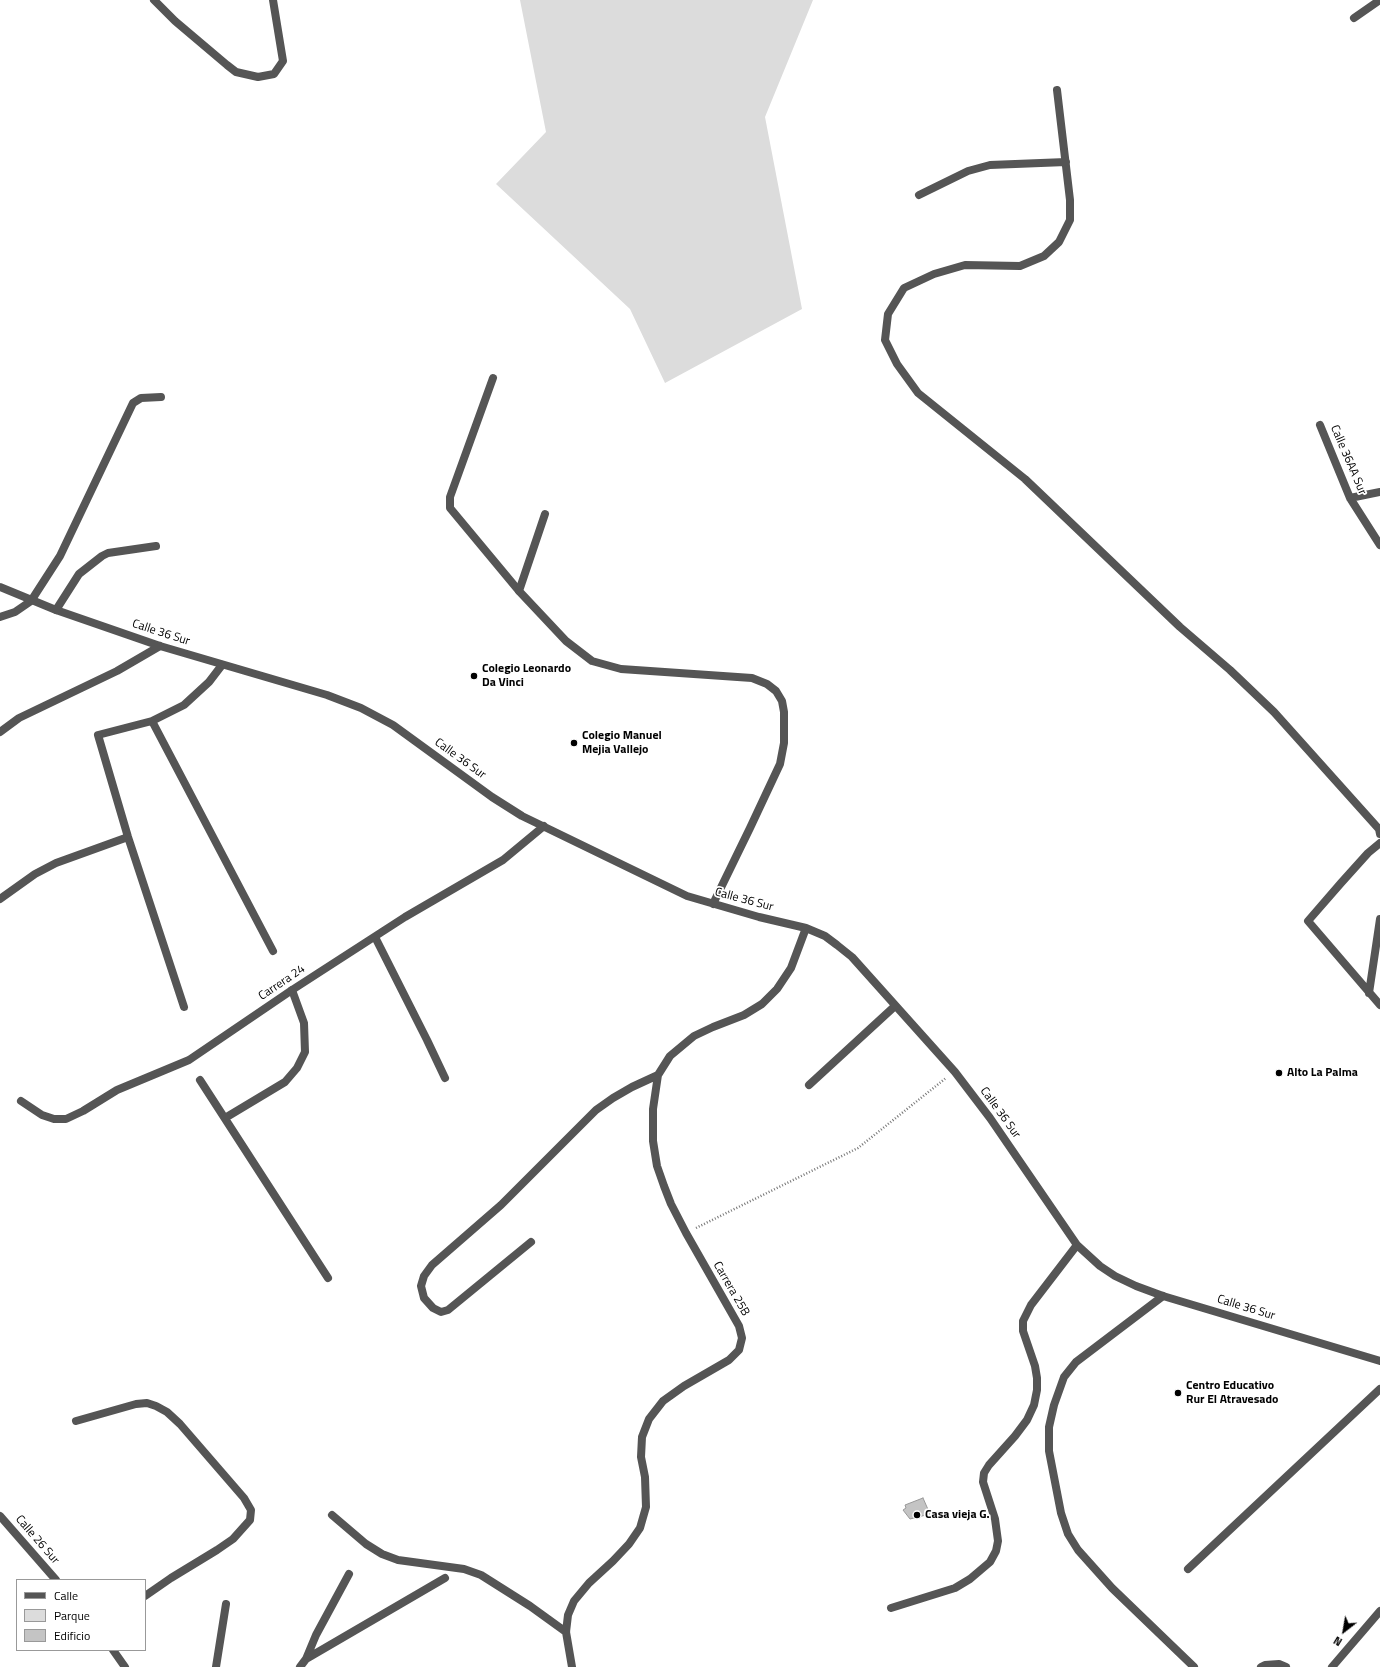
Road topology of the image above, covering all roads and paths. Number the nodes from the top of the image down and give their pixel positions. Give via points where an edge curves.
1 (154, 0) edge
2 (273, 0) edge
3 (1380, 0) edge
4 (1354, 18) dead end
5 (1057, 90) dead end
6 (1066, 162) junction
7 (919, 195) dead end
8 (492, 378) dead end
9 (161, 397) dead end
10 (1320, 425) dead end
11 (1380, 492) edge
12 (1350, 498) junction
13 (545, 514) dead end
14 (1380, 545) edge
15 (156, 546) dead end
16 (0, 587) edge
17 (519, 592) junction
18 (31, 601) junction
19 (56, 610) junction
20 (0, 617) edge
21 (160, 646) junction
22 (222, 665) junction
23 (152, 720) junction
24 (0, 732) edge
25 (544, 826) junction
26 (1380, 834) edge
27 (128, 837) junction
28 (1380, 844) edge
29 (0, 899) edge
30 (713, 904) junction
31 (1380, 919) edge
32 (806, 928) junction
33 (375, 937) junction
34 (272, 951) dead end
35 (292, 990) junction
36 (1370, 993) junction
37 (1380, 1005) edge
38 (895, 1006) junction
39 (184, 1007) dead end
40 (955, 1072) junction
41 (658, 1075) junction
42 (445, 1078) dead end
43 (200, 1080) dead end
44 (809, 1085) dead end
45 (22, 1101) dead end
46 (225, 1118) junction
47 (686, 1233) junction
48 (531, 1242) dead end
49 (1077, 1245) junction
50 (328, 1278) dead end
51 (1163, 1296) junction
52 (1380, 1361) edge
53 (1380, 1389) edge
54 (76, 1421) dead end
55 (0, 1516) edge
56 (332, 1516) dead end
57 (1188, 1569) dead end
58 (350, 1574) dead end
59 (445, 1578) dead end
60 (55, 1579) edge
61 (146, 1595) edge
62 (226, 1604) dead end
63 (891, 1608) dead end
64 (1380, 1611) edge
65 (566, 1632) junction
66 (114, 1651) edge
67 (306, 1659) junction
68 (125, 1667) edge
69 (216, 1667) edge
70 (300, 1667) edge
71 (572, 1667) edge
72 (1194, 1667) edge
73 (1261, 1667) edge
74 (1286, 1667) edge
75 (1332, 1667) edge

1 - 2 street via 236,72 258,77 274,74 283,61
3 - 4 street
5 - 6 street
6 - 7 street via 990,165 968,171
6 - 26 street via 1070,220 1059,242 1044,256 1020,266 965,265 934,274 904,288 888,314 885,340 918,393 1025,479 1180,627 1274,712 1379,829
8 - 17 street via 450,497 450,508
9 - 18 street via 141,398 133,403 60,556
10 - 12 street, Calle 36AA Sur
11 - 12 street
12 - 14 street, Calle 36AA Sur
13 - 17 street
15 - 19 street via 102,556 79,574
16 - 18 street, Calle 36 Sur
17 - 30 street via 566,641 592,661 621,669 752,678 776,691 782,701 785,724 780,764
18 - 19 street, Calle 36 Sur
18 - 20 street via 15,612
19 - 21 street, Calle 36 Sur
21 - 22 street, Calle 36 Sur
21 - 24 street via 117,671 19,718
22 - 23 street via 209,682 184,705
22 - 25 street, Calle 36 Sur via 327,695 361,708 393,726 492,797
23 - 27 street via 98,735
23 - 34 street
25 - 30 street, Calle 36 Sur via 687,896
25 - 33 street, Carrera 24 via 504,860
27 - 29 street via 35,874
27 - 39 street
28 - 36 street via 1340,883 1308,922
30 - 32 street, Calle 36 Sur
31 - 36 street
32 - 38 street, Calle 36 Sur via 825,936 852,957
32 - 41 street, Carrera 25B via 791,968 762,1004 744,1015 694,1036 670,1056
33 - 35 street, Carrera 24
33 - 42 street
35 - 45 street, Carrera 24 via 189,1060 118,1090 66,1119 42,1115
35 - 46 street via 304,1023 305,1052 297,1068 285,1082
36 - 37 street
38 - 40 street, Calle 36 Sur
38 - 44 street
40 - 47 path via 858,1148
40 - 49 street, Calle 36 Sur via 990,1118
41 - 47 street, Carrera 25B via 653,1109 653,1141 657,1166 671,1204
41 - 48 street via 619,1094 596,1110 501,1204 432,1265 421,1286 424,1298 433,1308 441,1312 448,1310
43 - 46 street
46 - 50 street
47 - 65 street, Carrera 25B via 739,1326 742,1338 739,1350 729,1360 663,1401 649,1419 642,1437 640,1457 645,1477 646,1507 640,1528 629,1544 574,1601 568,1615
49 - 51 street, Calle 36 Sur via 1100,1266 1116,1276
49 - 63 street via 1031,1304 1023,1321 1023,1331 1036,1372 1037,1390 1027,1420 984,1473 983,1482 995,1519 998,1541 996,1551 990,1562 955,1588
51 - 52 street, Calle 36 Sur
51 - 72 street via 1076,1362 1064,1376 1048,1427 1049,1451 1061,1513 1068,1534 1078,1550 1112,1588
53 - 57 street
54 - 61 street via 136,1404 147,1403 156,1406 180,1424 244,1498 251,1510 250,1520 233,1539
55 - 60 street, Calle 26 Sur
56 - 65 street via 382,1554 398,1560 464,1569 481,1575
58 - 67 street via 316,1635
59 - 67 street
62 - 69 street
64 - 75 street
65 - 71 street, Carrera 25B
66 - 68 street
67 - 70 street
73 - 74 street via 1279,1664

